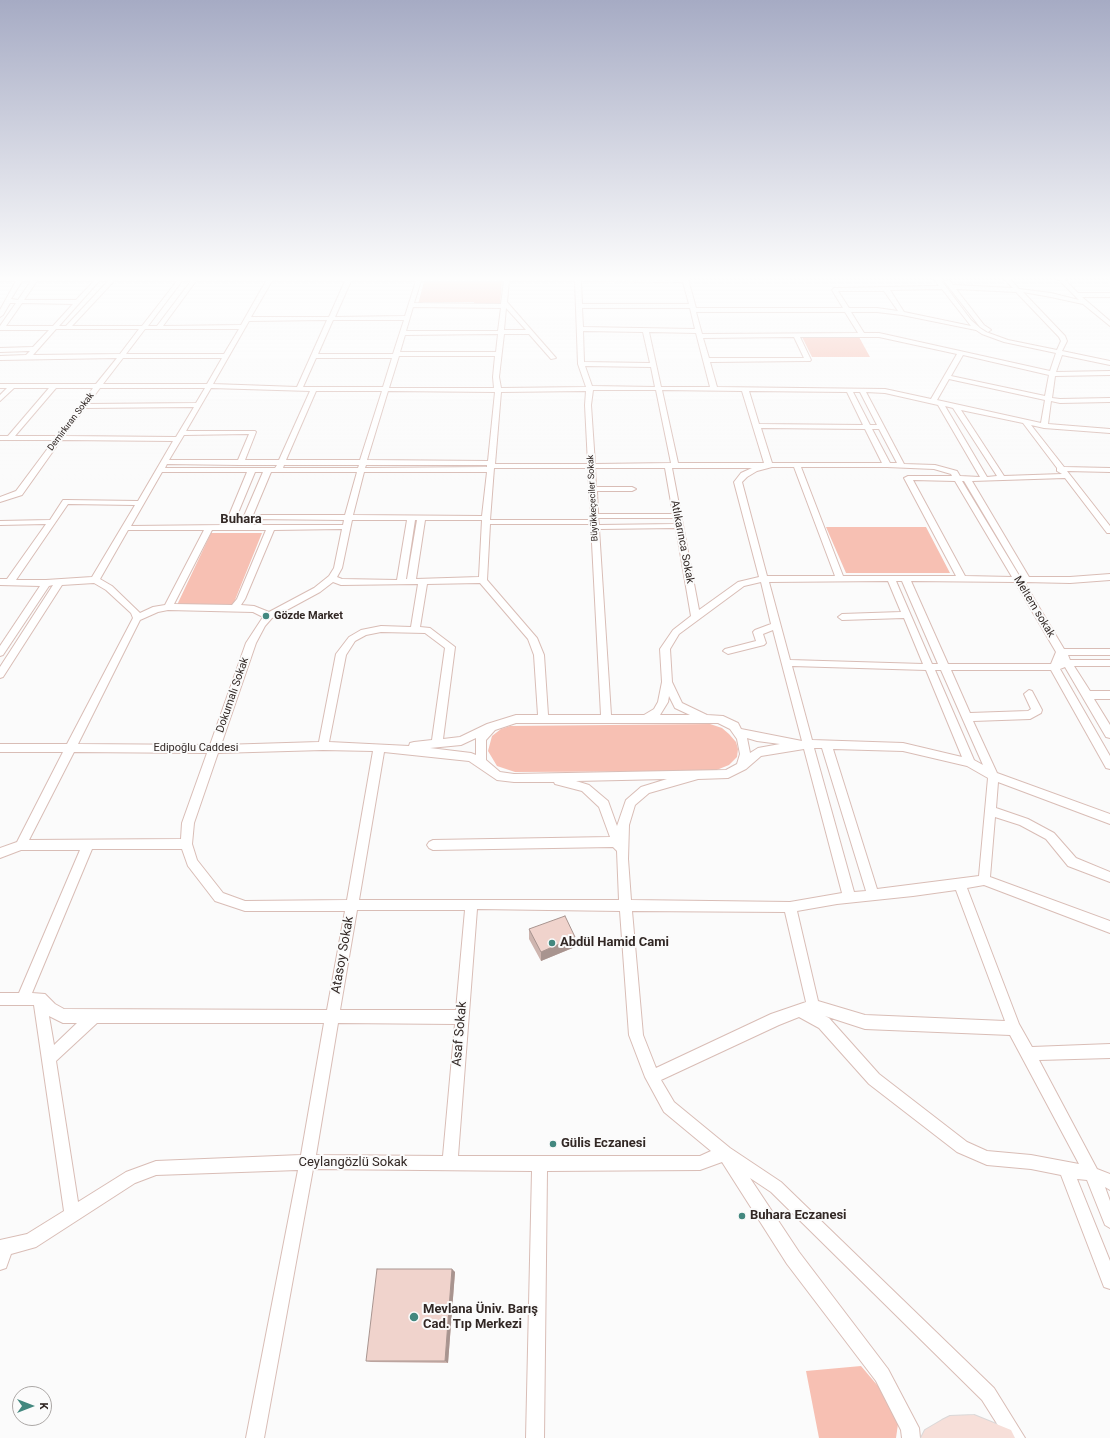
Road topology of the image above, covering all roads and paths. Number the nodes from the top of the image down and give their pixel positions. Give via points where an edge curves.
1 (37, 346) edge
2 (130, 346) edge
3 (232, 346) edge
4 (318, 346) edge
5 (398, 346) edge
6 (500, 346) edge
7 (542, 346) edge
8 (580, 346) edge
9 (650, 346) edge
10 (703, 346) edge
11 (801, 346) edge
12 (930, 346) edge
13 (1036, 346) edge
14 (1040, 346) edge
15 (1061, 346) edge
16 (0, 350) edge
17 (34, 350) junction
18 (1059, 351) junction
19 (961, 353) junction
20 (499, 354) junction
21 (396, 355) junction
22 (122, 356) junction
23 (227, 356) junction
24 (314, 356) junction
25 (0, 358) edge
26 (27, 358) junction
27 (553, 358) dead end
28 (707, 360) junction
29 (1110, 360) edge
30 (1110, 363) edge
31 (581, 364) junction
32 (654, 364) junction
33 (1110, 373) edge
34 (1052, 374) junction
35 (947, 377) junction
36 (0, 382) edge
37 (100, 384) junction
38 (210, 384) junction
39 (0, 386) edge
40 (12, 386) junction
41 (54, 386) junction
42 (300, 387) junction
43 (386, 388) junction
44 (498, 388) junction
45 (580, 388) junction
46 (590, 388) junction
47 (659, 388) junction
48 (314, 389) junction
49 (714, 389) junction
50 (745, 389) junction
51 (849, 390) junction
52 (862, 390) junction
53 (0, 399) edge
54 (1048, 399) junction
55 (1110, 400) edge
56 (936, 402) junction
57 (198, 405) junction
58 (588, 405) junction
59 (83, 406) junction
60 (956, 407) junction
61 (1025, 422) junction
62 (757, 426) junction
63 (868, 426) junction
64 (881, 426) junction
65 (1044, 426) junction
66 (1110, 430) edge
67 (180, 436) junction
68 (0, 438) edge
69 (10, 438) junction
70 (59, 438) junction
71 (164, 462) junction
72 (240, 463) junction
73 (887, 465) junction
74 (280, 466) junction
75 (362, 466) junction
76 (490, 466) junction
77 (592, 466) junction
78 (672, 466) junction
79 (769, 466) junction
80 (797, 466) junction
81 (902, 466) junction
82 (1060, 469) junction
83 (160, 470) junction
84 (252, 470) junction
85 (268, 470) junction
86 (1110, 470) edge
87 (1066, 476) junction
88 (1002, 478) junction
89 (958, 479) junction
90 (967, 479) junction
91 (985, 479) junction
92 (593, 489) junction
93 (632, 489) dead end
94 (0, 500) edge
95 (140, 503) junction
96 (677, 516) junction
97 (248, 517) junction
98 (1100, 517) junction
99 (1110, 517) edge
100 (411, 518) junction
101 (421, 518) junction
102 (486, 520) junction
103 (51, 522) junction
104 (347, 522) junction
105 (595, 522) junction
106 (0, 523) edge
107 (679, 526) junction
108 (210, 527) junction
109 (228, 527) junction
110 (243, 527) junction
111 (271, 527) junction
112 (125, 528) junction
113 (1109, 529) edge
114 (1110, 577) edge
115 (332, 578) junction
116 (891, 578) junction
117 (905, 578) junction
118 (764, 579) junction
119 (840, 579) junction
120 (962, 579) junction
121 (95, 580) junction
122 (483, 580) junction
123 (1018, 580) junction
124 (1027, 580) junction
125 (0, 582) edge
126 (10, 582) junction
127 (60, 582) junction
128 (401, 582) junction
129 (411, 582) junction
130 (423, 582) junction
131 (46, 583) junction
132 (168, 607) junction
133 (235, 608) junction
134 (906, 615) junction
135 (269, 616) junction
136 (696, 617) junction
137 (842, 617) dead end
138 (137, 618) junction
139 (777, 625) junction
140 (415, 629) junction
141 (4, 641) edge
142 (728, 651) dead end
143 (1061, 652) junction
144 (1110, 652) edge
145 (0, 653) edge
146 (1067, 663) junction
147 (1110, 663) edge
148 (788, 664) junction
149 (945, 666) junction
150 (928, 667) junction
151 (1054, 667) junction
152 (0, 675) edge
153 (667, 682) junction
154 (1029, 694) dead end
155 (1087, 695) junction
156 (1110, 695) edge
157 (968, 717) junction
158 (543, 719) junction
159 (606, 719) junction
160 (646, 719) junction
161 (706, 719) junction
162 (1107, 722) edge
163 (491, 727) junction
164 (737, 732) junction
165 (1110, 734) edge
166 (437, 744) junction
167 (809, 744) junction
168 (826, 744) junction
169 (323, 746) junction
170 (0, 748) edge
171 (71, 748) junction
172 (215, 748) junction
173 (379, 748) junction
174 (392, 748) junction
175 (970, 764) junction
176 (1110, 765) edge
177 (742, 766) junction
178 (488, 770) junction
179 (697, 775) junction
180 (992, 776) junction
181 (528, 778) junction
182 (989, 810) junction
183 (1110, 819) edge
184 (617, 842) junction
185 (186, 844) junction
186 (21, 845) junction
187 (88, 845) junction
188 (433, 845) dead end
189 (0, 853) edge
190 (622, 859) junction
191 (1110, 877) edge
192 (984, 880) junction
193 (960, 884) junction
194 (873, 895) junction
195 (849, 898) junction
196 (471, 904) junction
197 (352, 905) junction
198 (626, 906) junction
199 (790, 907) junction
200 (1110, 928) edge
201 (0, 999) edge
202 (23, 999) junction
203 (40, 999) junction
204 (807, 1008) junction
205 (94, 1016) junction
206 (332, 1017) junction
207 (462, 1017) junction
208 (1014, 1028) junction
209 (1110, 1051) edge
210 (1028, 1054) junction
211 (49, 1058) junction
212 (652, 1077) junction
213 (725, 1153) junction
214 (307, 1162) junction
215 (450, 1164) junction
216 (540, 1164) junction
217 (1066, 1169) junction
218 (1092, 1174) junction
219 (1110, 1182) edge
220 (72, 1215) junction
221 (1110, 1220) edge
222 (2, 1253) edge
223 (1110, 1281) edge
224 (255, 1438) edge
225 (535, 1438) edge
226 (912, 1438) edge
227 (933, 1438) edge
228 (1004, 1438) edge
229 (1016, 1438) edge

1 - 17 street
2 - 22 street, Demirkıran Sokak
3 - 23 street
4 - 24 street
5 - 21 street, Dokumalı Sokak
6 - 20 street
7 - 27 street
8 - 31 street, Büyükkeçeciler Sokak
9 - 32 street, Atlıkarınca Sokak
10 - 28 street
11 - 28 street via 808,360
12 - 19 street
13 - 18 street
14 - 18 street
15 - 18 street
16 - 17 street
17 - 26 street
18 - 29 street
18 - 30 street
18 - 34 street
19 - 34 street
19 - 35 street
20 - 21 street
20 - 44 street via 496,377
21 - 24 street
21 - 43 street, Dokumalı Sokak
22 - 23 street
22 - 26 street
22 - 37 street, Demirkıran Sokak
23 - 38 street
24 - 42 street
25 - 26 street
28 - 49 street
31 - 32 street
31 - 45 street
31 - 46 street, Büyükkeçeciler Sokak
32 - 47 street, Atlıkarınca Sokak
33 - 34 street
34 - 54 street
35 - 54 street
35 - 56 street
36 - 37 street
37 - 38 street
37 - 41 street
37 - 59 street, Demirkıran Sokak
38 - 42 street
38 - 57 street
39 - 40 street
40 - 41 street
40 - 53 street
41 - 69 street
42 - 43 street
42 - 48 street
43 - 44 street
43 - 48 street
43 - 75 street, Dokumalı Sokak
44 - 45 street
44 - 76 street
45 - 46 street
45 - 58 street
46 - 47 street
46 - 58 street, Büyükkeçeciler Sokak
47 - 49 street
47 - 78 street, Atlıkarınca Sokak
48 - 74 street
49 - 50 street
50 - 51 street
50 - 62 street
51 - 52 street
51 - 63 street
52 - 56 street via 885,391
52 - 64 street
54 - 55 street
54 - 65 street
56 - 60 street
56 - 91 street
57 - 59 street
57 - 67 street
58 - 77 street, Büyükkeçeciler Sokak
59 - 70 street, Demirkıran Sokak
60 - 61 street
60 - 88 street
61 - 65 street
61 - 82 street
62 - 63 street
62 - 79 street
63 - 64 street
63 - 73 street
64 - 81 street
65 - 66 street
67 - 70 street
67 - 71 street
67 - 72 street via 253,432
68 - 69 street
69 - 70 street
70 - 94 street, Demirkıran Sokak via 19,493
71 - 72 street
71 - 83 street
72 - 74 street
73 - 80 street
73 - 81 street
74 - 75 street
74 - 85 street
75 - 76 street
75 - 104 street, Dokumalı Sokak
76 - 77 street
76 - 102 street
77 - 78 street
77 - 92 street, Büyükkeçeciler Sokak
78 - 79 street
78 - 96 street, Atlıkarınca Sokak
79 - 80 street
79 - 118 street via 744,475 738,482
80 - 119 street
81 - 89 street via 935,467 954,473
82 - 86 street
82 - 87 street
83 - 84 street
83 - 95 street
84 - 85 street
84 - 109 street
85 - 97 street
87 - 88 street
87 - 98 street
88 - 91 street
89 - 90 street
89 - 120 street via 908,478
89 - 123 street, Meltem sokak
90 - 91 street
90 - 124 street, Meltem sokak
92 - 93 street
92 - 105 street, Büyükkeçeciler Sokak
95 - 103 street via 66,502
95 - 112 street
96 - 105 street
96 - 107 street, Atlıkarınca Sokak
97 - 104 street
97 - 110 street
98 - 99 street
98 - 113 street
100 - 101 street
100 - 104 street
100 - 128 street
101 - 102 street
101 - 129 street
102 - 105 street
102 - 122 street
103 - 106 street
103 - 126 street
104 - 111 street
104 - 115 street, Dokumalı Sokak via 338,568
105 - 107 street
105 - 159 street, Büyükkeçeciler Sokak
107 - 136 street, Atlıkarınca Sokak
108 - 109 street
108 - 112 street
108 - 132 street
109 - 110 street
110 - 111 street
111 - 133 street
112 - 121 street
114 - 124 street
115 - 128 street via 341,582
115 - 135 street, Dokumalı Sokak via 317,590
116 - 117 street
116 - 119 street
116 - 134 street
117 - 120 street
117 - 149 street
118 - 119 street
118 - 136 street via 741,584
118 - 139 street
120 - 123 street
121 - 127 street
121 - 138 street via 109,588 135,612
122 - 130 street
122 - 158 street via 532,638 539,655
123 - 124 street
123 - 143 street, Meltem sokak
125 - 126 street
126 - 131 street
127 - 131 street
127 - 152 street
128 - 129 street
129 - 130 street
130 - 140 street
131 - 141 street
132 - 133 street
132 - 138 street via 156,609
133 - 135 street via 254,609
134 - 137 street
134 - 150 street
135 - 172 street, Dokumalı Sokak via 251,643
136 - 153 street via 676,632 665,649
138 - 171 street
139 - 142 street via 758,632 761,643
139 - 148 street
140 - 166 street via 427,630 450,647
140 - 169 street via 380,629 364,632 352,639 341,654
141 - 145 street
143 - 144 street
143 - 146 street, Meltem sokak
143 - 151 street
146 - 147 street
146 - 151 street
146 - 155 street, Meltem sokak
148 - 150 street
148 - 167 street
149 - 150 street
149 - 151 street
149 - 157 street
150 - 175 street
151 - 176 street
153 - 160 street via 658,712
153 - 161 street via 678,705
154 - 157 street via 1037,710 1030,715
155 - 156 street
155 - 162 street, Meltem sokak
157 - 180 street
158 - 159 street
158 - 163 street via 516,719
159 - 160 street
160 - 161 street
161 - 164 street via 719,719 734,726
162 - 165 street, Meltem sokak
163 - 166 street via 462,741
163 - 178 street via 481,739 480,749 481,761
164 - 167 street
164 - 177 street via 742,739 745,754
166 - 174 street
167 - 168 street
167 - 177 street via 758,752
167 - 195 street
168 - 175 street via 903,747
168 - 194 street
169 - 172 street, Edipoğlu Caddesi
169 - 173 street, Edipoğlu Caddesi
170 - 171 street, Edipoğlu Caddesi
171 - 172 street, Edipoğlu Caddesi
171 - 186 street
172 - 185 street, Dokumalı Sokak via 188,823
173 - 174 street, Edipoğlu Caddesi
173 - 197 street, Atasoy Sokak
174 - 178 street via 471,757
175 - 180 street
177 - 179 street via 728,774
178 - 181 street via 497,776
179 - 181 street
179 - 190 street via 645,790 630,803 623,825
180 - 182 street
180 - 183 street
181 - 184 street via 566,782 585,788 604,804
182 - 191 street via 1042,831 1050,836 1072,862
182 - 192 street
184 - 188 street
184 - 190 street
185 - 187 street
185 - 197 street, Dokumalı Sokak via 192,862 219,897 246,906
186 - 187 street
186 - 189 street
187 - 202 street
190 - 198 street
192 - 193 street, Dokumalı Sokak
192 - 200 street
193 - 194 street, Dokumalı Sokak
193 - 208 street
194 - 195 street, Dokumalı Sokak
195 - 199 street, Dokumalı Sokak
196 - 197 street, Dokumalı Sokak
196 - 198 street, Dokumalı Sokak
196 - 207 street, Asaf Sokak
197 - 206 street, Atasoy Sokak
198 - 199 street, Dokumalı Sokak
198 - 212 street via 636,1035
199 - 204 street
201 - 202 street
202 - 203 street
203 - 205 street via 50,1009 63,1016
203 - 211 street
204 - 208 street via 865,1022
204 - 212 street via 776,1019
204 - 217 street via 874,1079 962,1147 987,1158 1031,1162
205 - 206 street
205 - 211 street
206 - 207 street
206 - 214 street, Atasoy Sokak
207 - 215 street, Asaf Sokak
208 - 210 street
209 - 210 street
210 - 218 street
211 - 220 street
212 - 213 street via 669,1106
213 - 216 street, Ceylangözlü Sokak via 700,1163
213 - 226 street via 793,1258 882,1375 910,1428
213 - 229 street via 776,1187 988,1394
214 - 215 street, Ceylangözlü Sokak
214 - 220 street, Ceylangözlü Sokak via 156,1168 131,1177
214 - 224 street, Atasoy Sokak
215 - 216 street, Ceylangözlü Sokak
216 - 225 street
217 - 218 street
217 - 223 street
218 - 219 street
218 - 221 street
220 - 222 street, Ceylangözlü Sokak via 30,1241
227 - 228 main road via 950,1428 974,1427

